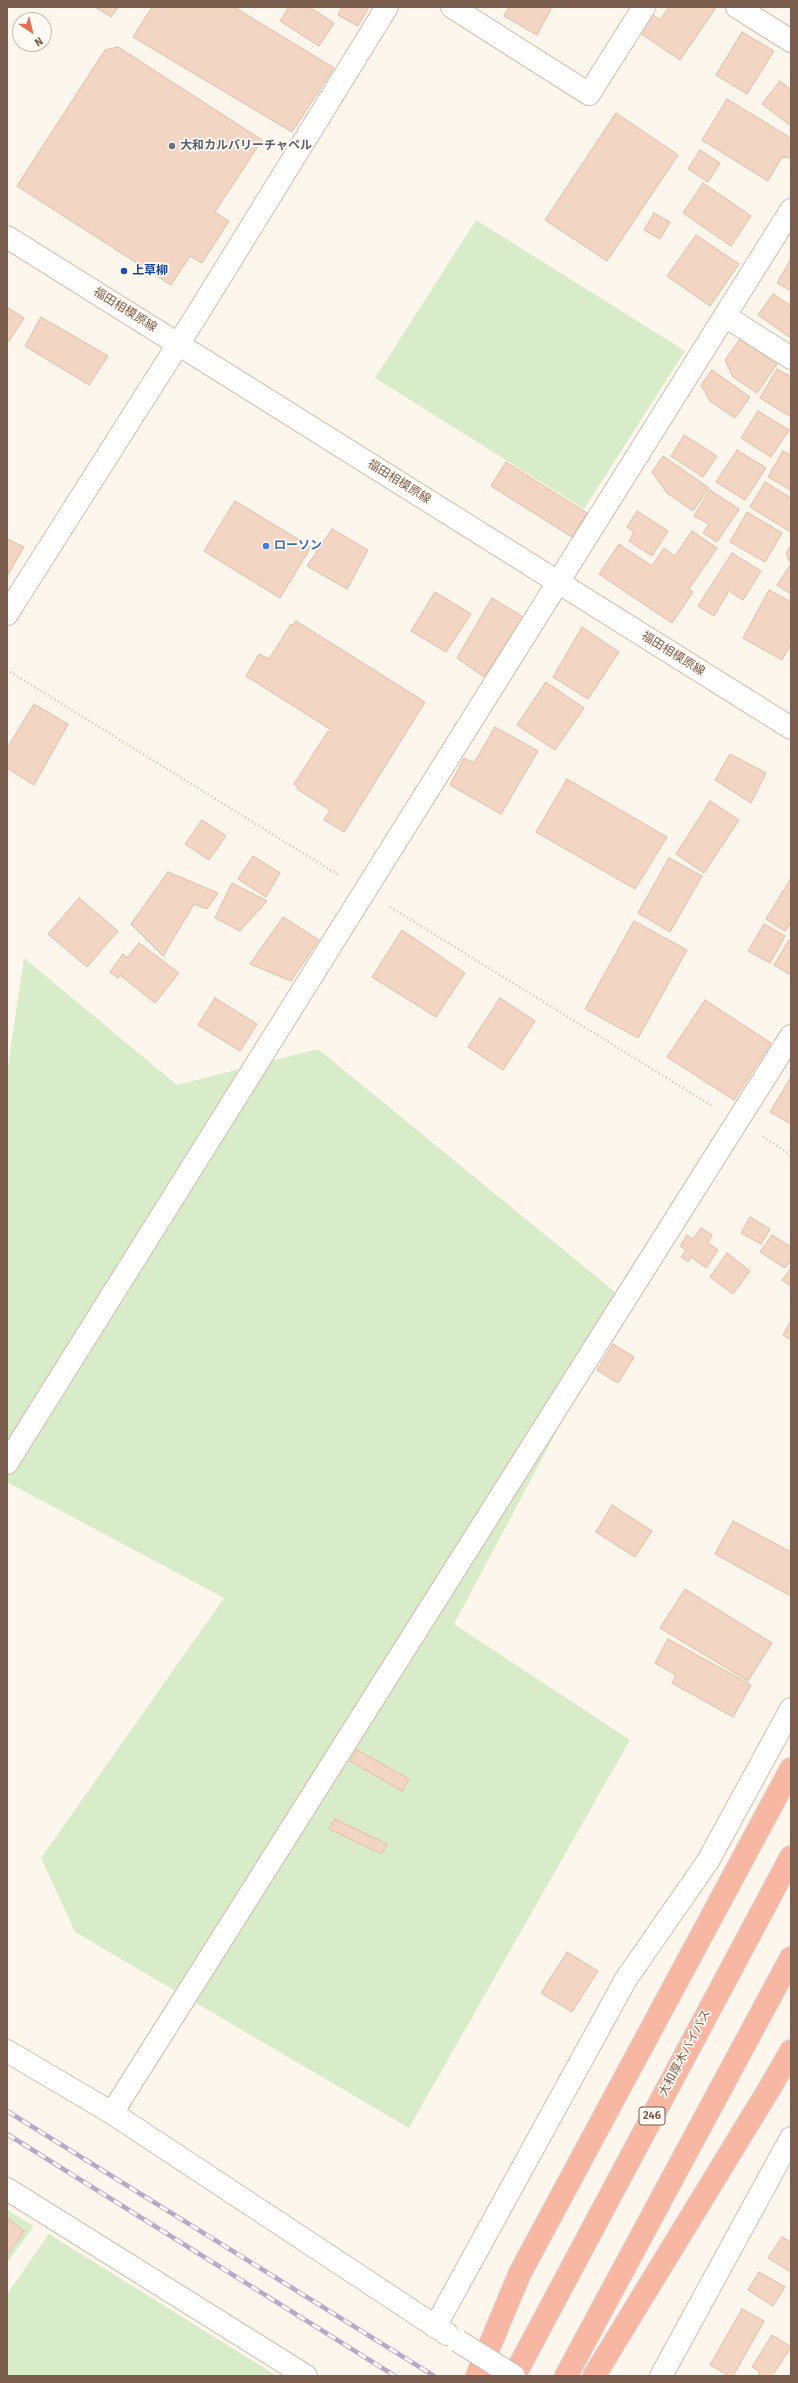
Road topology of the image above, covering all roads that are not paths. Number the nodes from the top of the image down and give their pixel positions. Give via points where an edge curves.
1 (387, 7) edge
2 (452, 7) edge
3 (644, 7) edge
4 (738, 7) edge
5 (791, 41) edge
6 (791, 210) edge
7 (7, 237) edge
8 (725, 316) junction
9 (178, 343) junction
10 (791, 358) edge
11 (558, 582) junction
12 (7, 614) edge
13 (791, 728) edge
14 (791, 1036) edge
15 (7, 1463) edge
16 (791, 1709) edge
17 (791, 1769) edge
18 (791, 1857) edge
19 (791, 1958) edge
20 (7, 2051) edge
21 (791, 2051) edge
22 (112, 2113) junction
23 (791, 2138) edge
24 (7, 2189) edge
25 (435, 2327) junction
26 (306, 2376) edge
27 (477, 2376) edge
28 (514, 2376) edge
29 (566, 2376) edge
30 (594, 2376) edge
31 (661, 2376) edge

1 - 9 street
2 - 3 street via 589,94
4 - 5 street
6 - 8 street
7 - 9 street, 福田相模原線
8 - 10 street
8 - 11 street
9 - 11 street, 福田相模原線
9 - 12 street
11 - 13 street, 福田相模原線
11 - 15 street
14 - 22 street
16 - 25 street via 708,1861 626,1979
17 - 27 highway via 520,2273
18 - 28 highway, 大和厚木バイパス / 246
19 - 29 highway
20 - 22 street
21 - 30 highway
22 - 25 street
23 - 31 street
24 - 26 street
25 - 28 street, bridge

